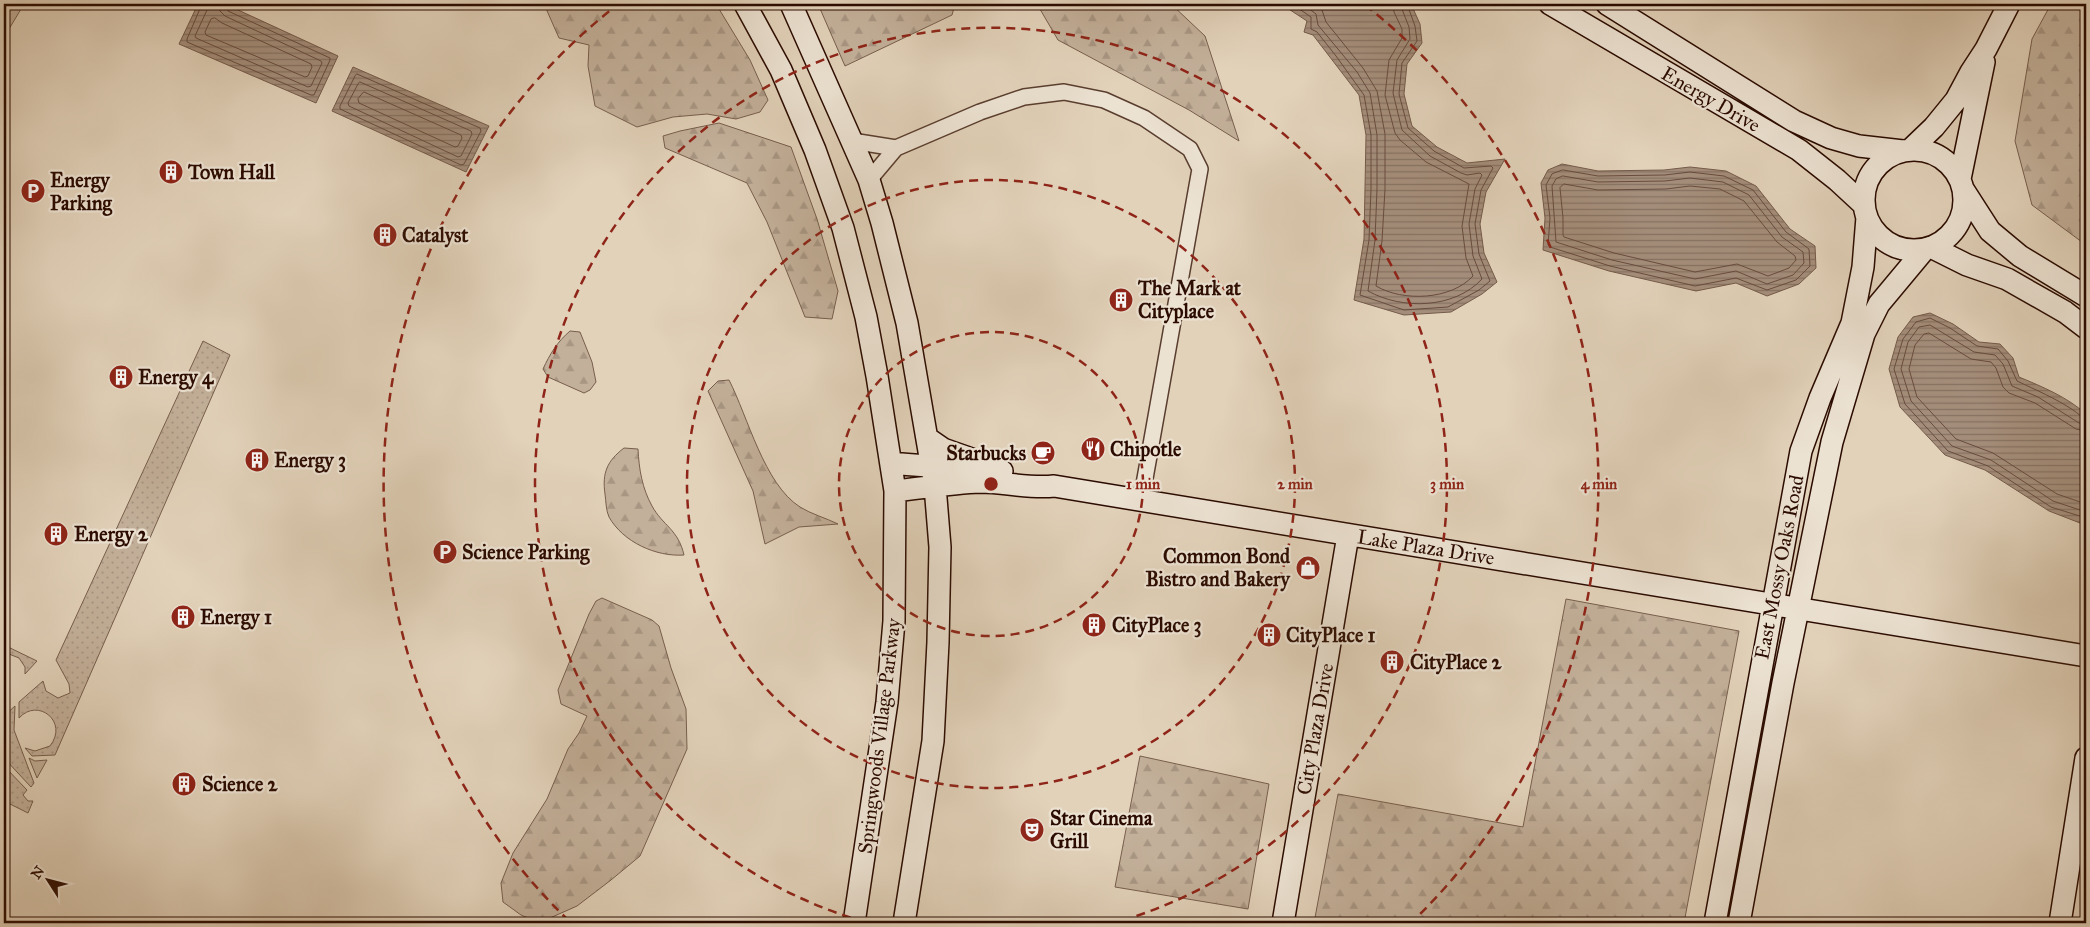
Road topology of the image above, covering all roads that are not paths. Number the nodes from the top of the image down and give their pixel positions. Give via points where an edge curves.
1 (745, 4) edge
2 (791, 4) edge
3 (1550, 4) edge
4 (1607, 4) edge
5 (2009, 4) edge
6 (1986, 49) junction
7 (852, 141) junction
8 (896, 148) junction
9 (1907, 151) junction
10 (869, 180) junction
11 (1961, 184) junction
12 (1865, 211) junction
13 (1928, 249) junction
14 (2086, 296) edge
15 (2086, 328) edge
16 (927, 438) junction
17 (891, 463) junction
18 (1005, 471) junction
19 (934, 477) junction
20 (1054, 486) junction
21 (895, 490) junction
22 (1141, 501) junction
23 (1348, 535) junction
24 (1772, 604) junction
25 (1798, 607) junction
26 (2086, 656) edge
27 (2086, 758) edge
28 (1730, 833) junction
29 (1755, 837) junction
30 (854, 923) edge
31 (904, 923) edge
32 (1283, 923) edge
33 (1715, 923) edge
34 (1739, 923) edge
35 (2060, 923) edge

1 - 17 street, Springwoods Village Parkway via 784,79 815,150 843,228 866,317
2 - 7 street
3 - 12 street, Energy Drive via 1799,150 1837,180
4 - 9 street, Energy Drive via 1794,121 1831,138 1859,146
5 - 6 street
6 - 9 street via 1956,100 1934,127
6 - 11 street
7 - 8 street
7 - 10 street
8 - 10 street
8 - 22 street via 1024,97 1064,92 1104,100 1144,118 1190,149 1200,169
9 - 11 street via 1919,150 1936,155 1950,165
9 - 12 street via 1882,162 1871,174 1865,189
10 - 16 street via 907,323
11 - 13 street via 1964,207 1958,224 1947,238
11 - 14 street via 1990,230 2012,250
12 - 13 street via 1879,237 1892,246 1908,250
12 - 24 street, East Mossy Oaks Road via 1863,267 1852,323 1801,451
13 - 15 street via 2007,279
13 - 25 street, East Mossy Oaks Road via 1879,304 1864,334 1832,442
16 - 18 street via 943,448
16 - 19 street
17 - 19 street, Lake Plaza Drive
17 - 21 street, Springwoods Village Parkway
18 - 19 street, Lake Plaza Drive via 969,467
18 - 20 street, Lake Plaza Drive via 1043,478
19 - 20 street, Lake Plaza Drive via 1040,488
19 - 21 street, Lake Plaza Drive
19 - 31 street via 940,547 933,741
20 - 22 street, Lake Plaza Drive
21 - 30 street, Springwoods Village Parkway via 894,621 888,693
22 - 23 street, Lake Plaza Drive
23 - 24 street, Lake Plaza Drive
23 - 32 street, City Plaza Drive
24 - 25 street, Lake Plaza Drive
24 - 28 street, East Mossy Oaks Road
25 - 26 street, Lake Plaza Drive
25 - 29 street, East Mossy Oaks Road
27 - 35 street
28 - 29 street
28 - 33 street, East Mossy Oaks Road
29 - 34 street, East Mossy Oaks Road

